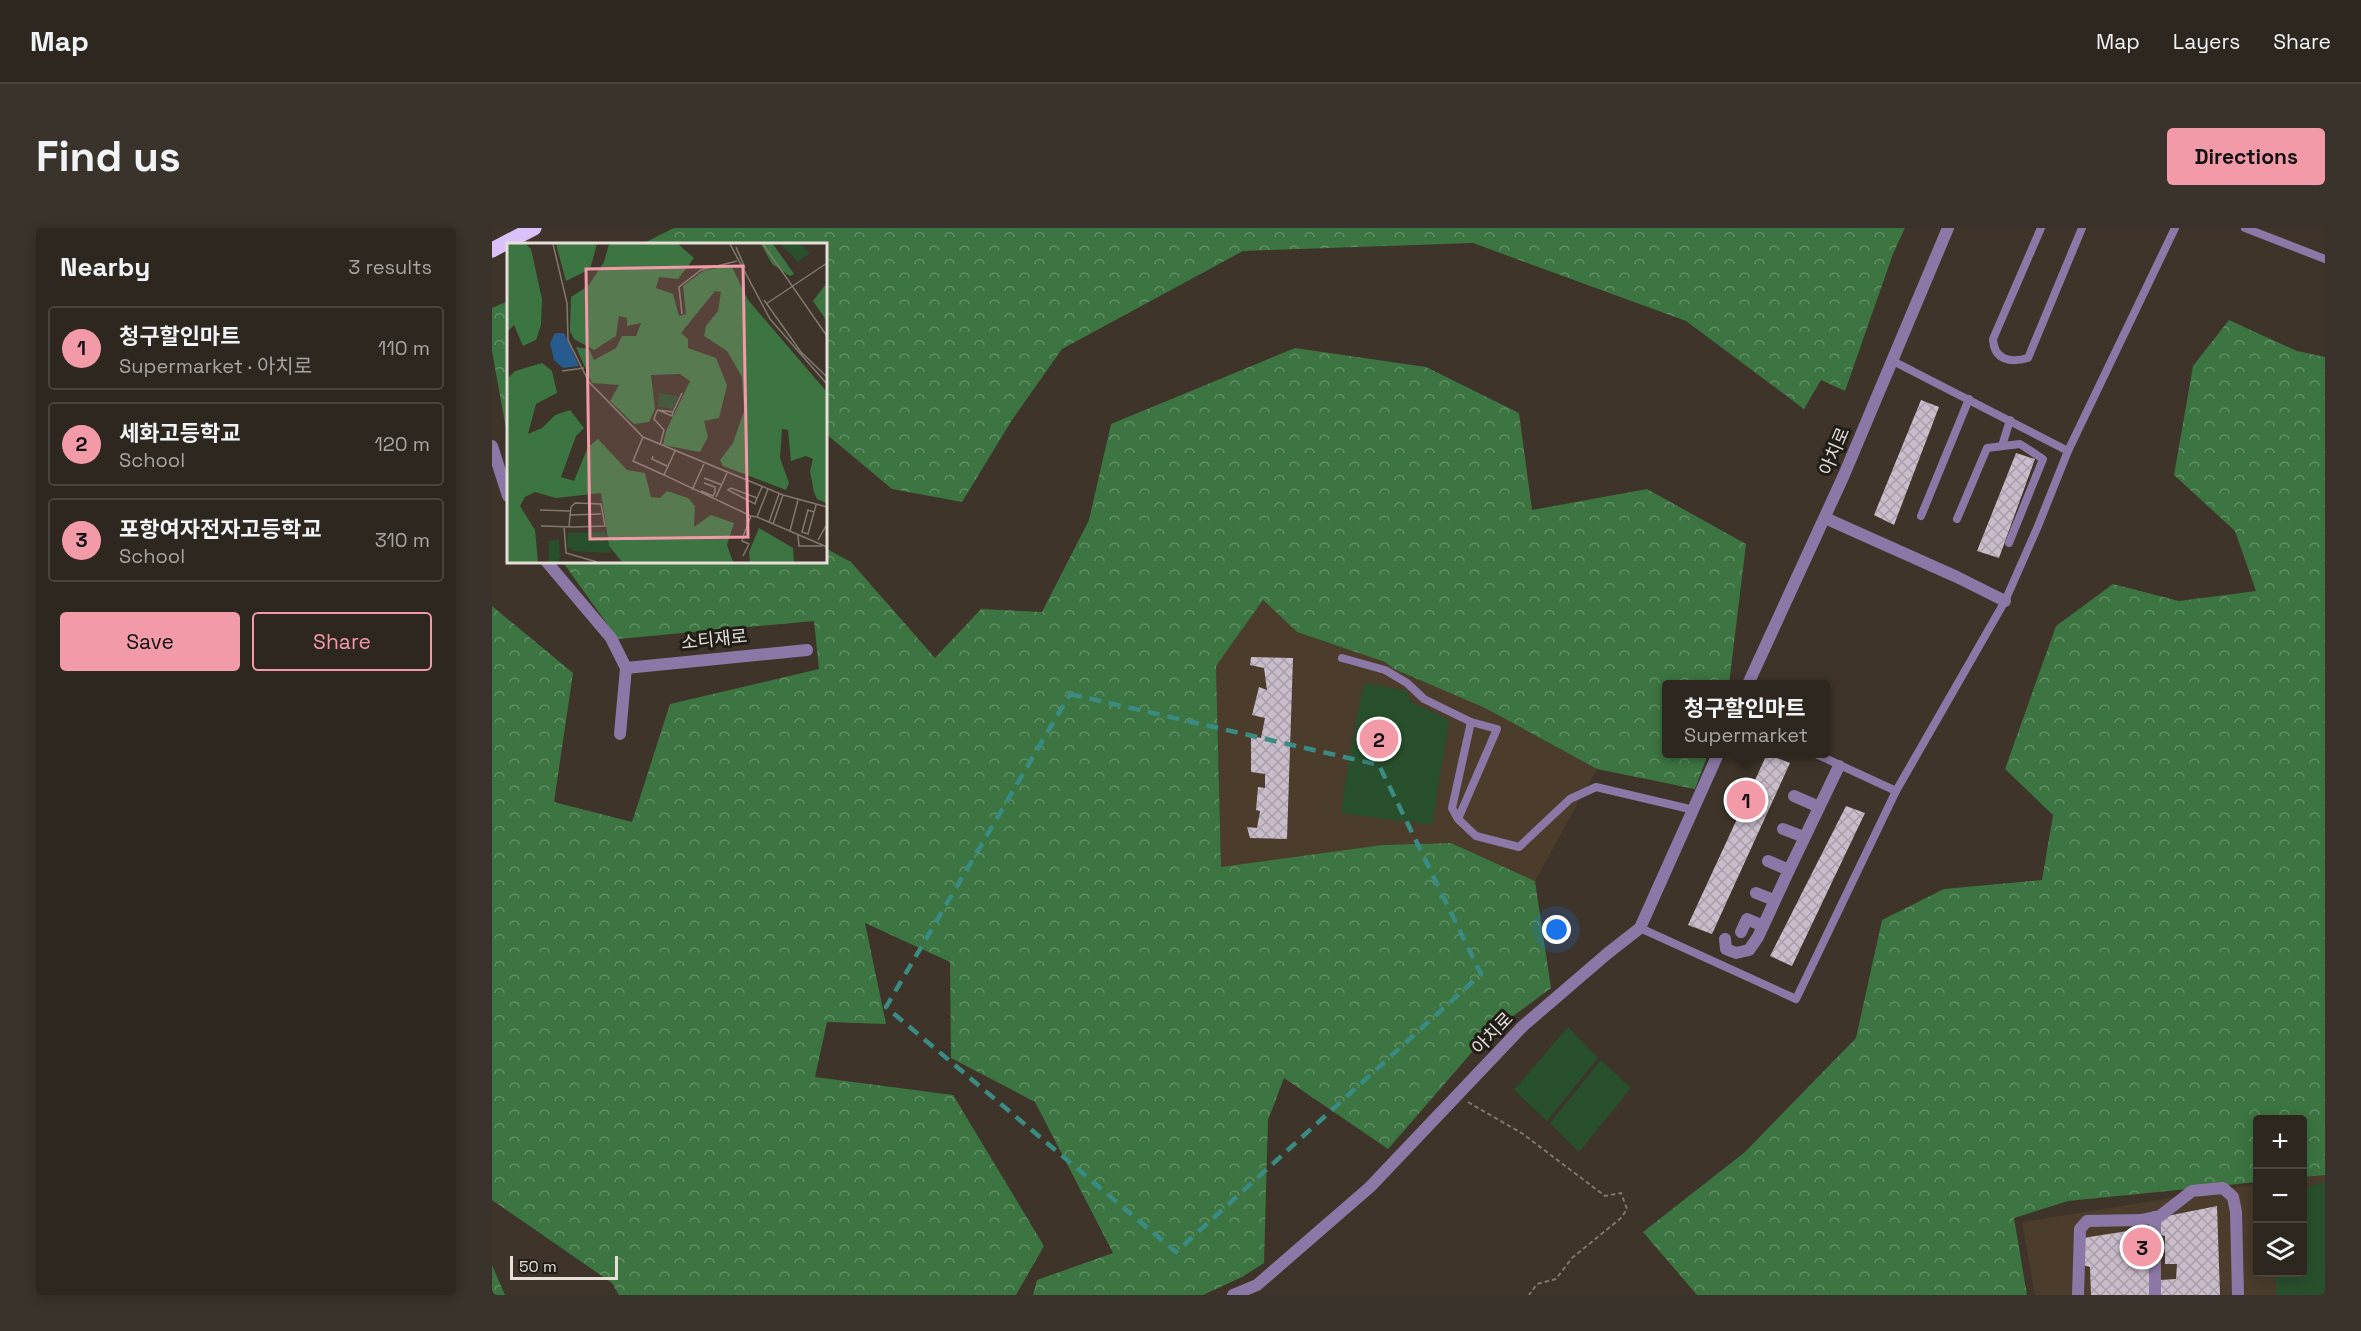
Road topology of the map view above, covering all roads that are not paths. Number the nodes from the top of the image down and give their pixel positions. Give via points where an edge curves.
1 (534, 228) edge
2 (1948, 228) edge
3 (2041, 228) edge
4 (2082, 228) edge
5 (2175, 228) edge
6 (2245, 228) edge
7 (492, 250) edge
8 (2325, 259) edge
9 (1891, 360) junction
10 (1969, 399) junction
11 (2010, 420) junction
12 (492, 446) edge
13 (2002, 446) junction
14 (2068, 451) junction
15 (507, 493) edge
16 (1922, 516) dead end
17 (1825, 518) junction
18 (1957, 519) dead end
19 (2009, 543) dead end
20 (547, 562) edge
21 (2005, 601) junction
22 (807, 650) dead end
23 (1342, 658) dead end
24 (626, 668) junction
25 (1750, 680) edge
26 (1471, 722) junction
27 (620, 734) dead end
28 (1716, 758) edge
29 (1825, 758) edge
30 (1839, 766) junction
31 (1896, 791) junction
32 (1794, 796) dead end
33 (1819, 807) junction
34 (1694, 810) junction
35 (1458, 819) junction
36 (1783, 829) dead end
37 (1804, 837) junction
38 (1768, 861) dead end
39 (1789, 870) junction
40 (1756, 893) dead end
41 (1774, 900) junction
42 (1763, 927) junction
43 (1641, 928) junction
44 (1741, 932) dead end
45 (1725, 939) dead end
46 (2155, 1217) junction
47 (1233, 1295) edge
48 (2078, 1295) edge
49 (2155, 1295) edge
50 (2238, 1295) edge

1 - 7 main road
2 - 9 street, 아치로
3 - 4 lane via 1993,339 1998,355 2008,360 2028,358
5 - 14 lane
6 - 8 lane
9 - 10 lane
9 - 17 street, 아치로
10 - 11 lane
10 - 16 lane
11 - 13 lane
11 - 14 lane
12 - 15 street
13 - 18 lane via 1987,448
13 - 19 lane via 2020,444 2043,459
14 - 21 lane
17 - 21 street
17 - 25 street, 아치로
20 - 24 street via 611,638
21 - 31 lane
22 - 24 street, 소티재로
23 - 26 lane via 1385,670 1407,682 1424,699
24 - 27 street
26 - 35 lane via 1452,808
26 - 35 lane via 1497,729
28 - 34 street, 아치로
29 - 30 lane
30 - 31 lane
30 - 33 street
31 - 43 lane via 1796,999
32 - 33 street
33 - 37 street
34 - 35 lane via 1596,787 1570,799 1519,847 1476,836
34 - 43 street, 아치로
36 - 37 street
37 - 39 street
38 - 39 street
39 - 41 street
40 - 41 street
41 - 42 street
42 - 44 street via 1747,919
42 - 45 street via 1749,950 1726,949
43 - 47 street, 아치로 via 1524,1026 1370,1187 1257,1286
46 - 48 street via 2087,1221 2080,1229
46 - 49 street
46 - 50 street via 2192,1191 2223,1188 2233,1197

